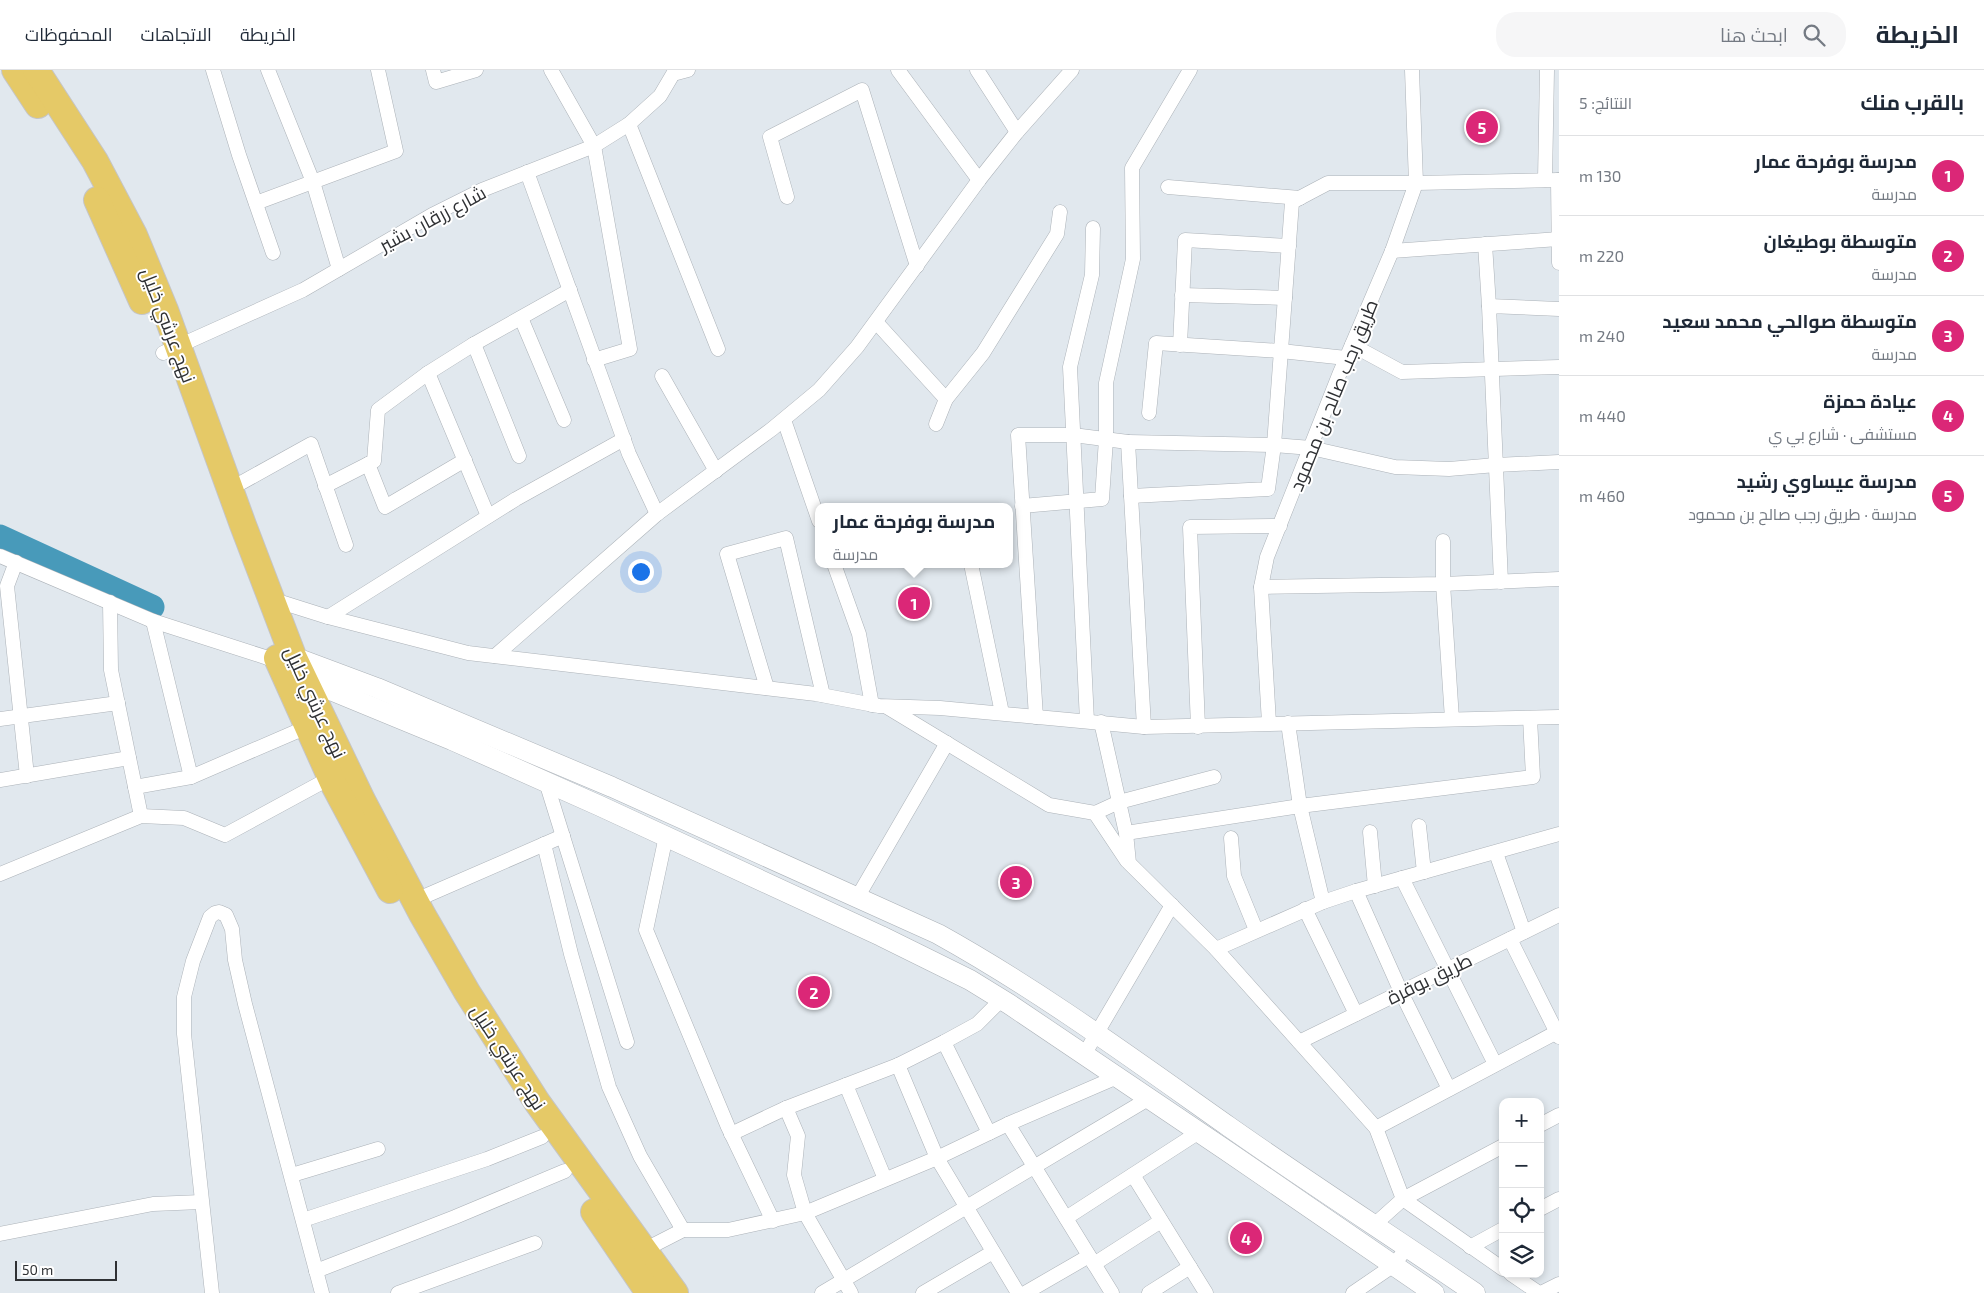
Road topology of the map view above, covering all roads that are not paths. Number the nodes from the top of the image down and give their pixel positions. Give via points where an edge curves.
1 (15, 70) edge
2 (36, 70) edge
3 (213, 70) edge
4 (268, 70) edge
5 (378, 70) edge
6 (433, 70) edge
7 (476, 70) edge
8 (551, 70) edge
9 (688, 70) edge
10 (898, 70) edge
11 (978, 70) edge
12 (1072, 70) edge
13 (1190, 70) edge
14 (1412, 70) edge
15 (1547, 70) edge
16 (674, 72) edge
17 (629, 124) junction
18 (1017, 132) junction
19 (594, 146) junction
20 (527, 172) junction
21 (979, 180) junction
22 (1554, 180) edge
23 (313, 182) junction
24 (1416, 183) junction
25 (1168, 187) dead end
26 (786, 197) dead end
27 (1300, 198) junction
28 (256, 203) junction
29 (1060, 212) dead end
30 (1093, 228) dead end
31 (1559, 239) edge
32 (1484, 244) junction
33 (1289, 246) junction
34 (1392, 251) junction
35 (274, 253) dead end
36 (1559, 263) edge
37 (917, 266) junction
38 (339, 269) junction
39 (570, 290) junction
40 (1182, 295) junction
41 (1285, 298) junction
42 (1489, 306) junction
43 (1559, 309) edge
44 (521, 318) junction
45 (876, 322) junction
46 (474, 344) junction
47 (1180, 345) junction
48 (718, 349) dead end
49 (170, 350) junction
50 (1281, 351) junction
51 (1349, 351) junction
52 (594, 360) junction
53 (1559, 367) edge
54 (1492, 370) junction
55 (428, 373) junction
56 (662, 376) dead end
57 (946, 399) junction
58 (1150, 413) dead end
59 (564, 420) dead end
60 (784, 420) junction
61 (936, 424) dead end
62 (1074, 435) junction
63 (624, 439) junction
64 (1106, 439) junction
65 (1128, 442) junction
66 (1274, 445) junction
67 (1311, 448) junction
68 (519, 456) dead end
69 (464, 460) junction
70 (1559, 462) edge
71 (368, 464) junction
72 (1496, 464) junction
73 (716, 470) junction
74 (325, 486) junction
75 (230, 489) junction
76 (1131, 496) junction
77 (1076, 500) junction
78 (1022, 506) junction
79 (815, 509) edge
80 (657, 514) junction
81 (488, 516) junction
82 (1280, 526) junction
83 (1443, 541) dead end
84 (346, 545) dead end
85 (0, 556) edge
86 (16, 562) junction
87 (835, 568) edge
88 (972, 568) edge
89 (1559, 579) edge
90 (1501, 582) junction
91 (1443, 584) junction
92 (1261, 587) junction
93 (271, 600) junction
94 (110, 602) junction
95 (328, 616) junction
96 (153, 621) junction
97 (495, 656) junction
98 (280, 659) junction
99 (306, 681) junction
100 (767, 688) junction
101 (823, 695) junction
102 (118, 703) junction
103 (872, 705) junction
104 (886, 706) junction
105 (1002, 713) junction
106 (21, 716) junction
107 (1036, 717) junction
108 (1559, 717) edge
109 (1530, 718) junction
110 (0, 719) edge
111 (1452, 719) junction
112 (1094, 722) junction
113 (1269, 723) junction
114 (1288, 723) junction
115 (307, 727) junction
116 (1144, 727) junction
117 (1198, 727) junction
118 (947, 743) junction
119 (129, 758) junction
120 (27, 776) junction
121 (191, 777) junction
122 (1214, 777) dead end
123 (330, 778) junction
124 (0, 780) edge
125 (546, 782) junction
126 (135, 787) junction
127 (1119, 802) junction
128 (1300, 806) junction
129 (1096, 813) junction
130 (141, 816) junction
131 (1420, 826) dead end
132 (1370, 832) dead end
133 (1126, 833) junction
134 (1559, 834) edge
135 (563, 836) junction
136 (666, 836) junction
137 (1231, 838) dead end
138 (544, 844) junction
139 (1496, 853) junction
140 (1129, 863) junction
141 (1424, 872) junction
142 (0, 874) edge
143 (1402, 878) junction
144 (1375, 886) junction
145 (1356, 891) junction
146 (857, 898) junction
147 (416, 900) junction
148 (1323, 902) junction
149 (1172, 905) junction
150 (1305, 909) junction
151 (1559, 915) edge
152 (1256, 930) junction
153 (1524, 932) junction
154 (1510, 939) junction
155 (1216, 948) junction
156 (1447, 970) junction
157 (1401, 992) junction
158 (1002, 1000) junction
159 (1356, 1014) junction
160 (1558, 1033) edge
161 (1098, 1035) junction
162 (626, 1042) dead end
163 (944, 1042) junction
164 (1299, 1042) junction
165 (1084, 1055) junction
166 (1495, 1064) junction
167 (898, 1065) junction
168 (1116, 1077) junction
169 (846, 1085) junction
170 (1449, 1089) junction
171 (1148, 1099) junction
172 (786, 1108) junction
173 (1559, 1116) edge
174 (1008, 1124) junction
175 (1544, 1124) edge
176 (1376, 1128) junction
177 (1199, 1132) junction
178 (989, 1133) junction
179 (732, 1134) junction
180 (542, 1137) junction
181 (1499, 1148) edge
182 (378, 1149) dead end
183 (937, 1158) junction
184 (1034, 1167) junction
185 (565, 1171) junction
186 (292, 1175) junction
187 (1133, 1175) junction
188 (885, 1180) junction
189 (1403, 1199) junction
190 (1559, 1199) edge
191 (201, 1202) junction
192 (966, 1207) junction
193 (1544, 1207) edge
194 (805, 1213) junction
195 (1066, 1218) junction
196 (303, 1220) junction
197 (773, 1221) junction
198 (1162, 1221) junction
199 (1374, 1225) junction
200 (684, 1230) junction
201 (1499, 1231) edge
202 (0, 1234) edge
203 (535, 1244) dead end
204 (1407, 1247) junction
205 (1470, 1247) junction
206 (644, 1250) junction
207 (993, 1252) junction
208 (1091, 1260) junction
209 (1394, 1265) junction
210 (1499, 1266) edge
211 (1190, 1268) junction
212 (316, 1271) junction
213 (1517, 1278) edge
214 (844, 1280) junction
215 (1559, 1284) edge
216 (1369, 1289) edge
217 (212, 1293) edge
218 (322, 1293) edge
219 (398, 1293) edge
220 (649, 1293) edge
221 (675, 1293) edge
222 (822, 1293) edge
223 (851, 1293) edge
224 (922, 1293) edge
225 (1018, 1293) edge
226 (1025, 1293) edge
227 (1112, 1293) edge
228 (1149, 1293) edge
229 (1206, 1293) edge
230 (1352, 1293) edge
231 (1434, 1293) edge
232 (1475, 1293) edge
233 (1540, 1293) edge

1 - 49 highway, نهج عرشي خليل via 67,148 100,206 134,283
2 - 49 highway, نهج عرشي خليل via 95,161 134,235
3 - 28 street
4 - 23 street
5 - 23 street via 396,151
6 - 7 street via 436,82
8 - 19 street
9 - 16 street, شارع زرقان بشير
10 - 21 street
11 - 18 street
12 - 18 street
13 - 64 street via 1132,168 1133,259 1106,383
14 - 24 street, طريق رجب صالح بن محمود
15 - 22 street
16 - 17 street, شارع زرقان بشير via 660,96
17 - 19 street, شارع زرقان بشير
17 - 48 street
18 - 21 street
19 - 20 street, شارع زرقان بشير
19 - 52 street via 630,348
20 - 38 street, شارع زرقان بشير via 432,215
20 - 39 street
21 - 37 street
22 - 24 street
22 - 31 street
23 - 28 street
23 - 38 street
24 - 27 street via 1328,182
24 - 34 street, طريق رجب صالح بن محمود
25 - 27 street
26 - 37 street via 770,136 862,90
27 - 33 street via 1292,202
28 - 35 street
29 - 57 street via 1057,234 984,353
30 - 62 street via 1092,275 1070,368
31 - 32 street
31 - 36 street
32 - 34 street
32 - 42 street
33 - 40 street via 1185,240
33 - 41 street
34 - 51 street, طريق رجب صالح بن محمود
37 - 45 street
38 - 49 street, شارع زرقان بشير via 303,290
39 - 44 street
39 - 52 street
40 - 41 street
40 - 47 street
41 - 50 street
42 - 43 street
42 - 54 street
44 - 46 street
44 - 59 street
45 - 57 street
45 - 60 street via 819,390
46 - 55 street
46 - 68 street
47 - 50 street
47 - 58 street via 1156,343
49 - 75 highway, نهج عرشي خليل
49 - 98 highway, نهج عرشي خليل via 230,537
50 - 51 street
50 - 66 street
51 - 54 street via 1402,372
51 - 67 street, طريق رجب صالح بن محمود
52 - 63 street
53 - 54 street
54 - 72 street
55 - 69 street
55 - 71 street via 378,410 374,460
56 - 73 street
57 - 61 street
60 - 73 street
60 - 79 street
62 - 64 street
62 - 77 street
62 - 78 street via 1018,435
63 - 80 street
63 - 81 street
64 - 65 street
64 - 77 street via 1102,499
65 - 66 street
65 - 76 street
66 - 67 street
66 - 76 street via 1268,489
67 - 72 street via 1395,467 1449,469
67 - 82 street, طريق رجب صالح بن محمود
69 - 71 street via 385,507
69 - 81 street
70 - 72 street
71 - 74 street
72 - 90 street
73 - 80 street
74 - 75 street via 311,444
74 - 84 street
75 - 93 highway, نهج عرشي خليل
76 - 116 street
77 - 78 street
77 - 112 street
78 - 107 street
80 - 97 street
81 - 95 street
82 - 92 street, طريق رجب صالح بن محمود via 1267,557
82 - 117 street via 1190,527
83 - 91 street
85 - 86 street
86 - 94 street
86 - 106 street via 7,586
87 - 103 street via 858,634
88 - 105 street
89 - 90 street
90 - 91 street
91 - 92 street
91 - 111 street
92 - 113 street, طريق رجب صالح بن محمود
93 - 95 street
93 - 98 highway, نهج عرشي خليل
94 - 96 street
94 - 102 street via 111,670
95 - 97 street via 468,653
96 - 98 street
96 - 121 street
97 - 100 street
98 - 99 highway, نهج عرشي خليل
98 - 115 highway, نهج عرشي خليل
98 - 146 street via 377,688 612,787
99 - 125 street
99 - 147 highway, نهج عرشي خليل via 362,800
100 - 101 street
100 - 101 street via 727,554 786,538
101 - 103 street
102 - 106 street
102 - 119 street
103 - 104 street
104 - 105 street
104 - 118 street
105 - 107 street
106 - 110 street
106 - 120 street
107 - 112 street
108 - 109 street
109 - 111 street
109 - 128 street via 1533,777
111 - 114 street
112 - 116 street
112 - 127 street
113 - 114 street
113 - 117 street
114 - 128 street
115 - 121 street
115 - 123 highway, نهج عرشي خليل
116 - 117 street
118 - 129 street via 1049,805
118 - 146 street
119 - 120 street
119 - 126 street
120 - 124 street
121 - 126 street
122 - 127 street
123 - 130 street via 225,835 184,818
123 - 180 highway, نهج عرشي خليل via 455,1006
125 - 135 street
125 - 136 street
126 - 130 street
127 - 129 street
127 - 133 street
128 - 133 street
128 - 148 street
129 - 140 street
130 - 142 street
131 - 141 street
132 - 144 street
133 - 140 street
134 - 139 street
135 - 138 street
135 - 162 street
136 - 158 street via 881,936 970,980
136 - 179 street via 646,930
137 - 152 street via 1234,876
138 - 147 street
138 - 200 street via 609,1087 640,1156
139 - 141 street
139 - 153 street
140 - 149 street
141 - 143 street
143 - 144 street
143 - 156 street
144 - 145 street
145 - 148 street
145 - 157 street
146 - 161 street via 938,934 982,959
147 - 206 highway, نهج عرشي خليل via 467,992 537,1102
148 - 150 street
149 - 155 street
149 - 161 street
150 - 152 street
150 - 159 street
151 - 153 street, طريق بوقرة
152 - 155 street
153 - 154 street, طريق بوقرة
154 - 156 street, طريق بوقرة
154 - 160 street
155 - 164 street
156 - 157 street, طريق بوقرة
156 - 166 street
157 - 159 street, طريق بوقرة
157 - 170 street
158 - 163 street via 977,1024
158 - 165 street
159 - 164 street, طريق بوقرة
160 - 166 street
161 - 165 street
161 - 199 street
163 - 167 street
163 - 178 street
164 - 176 street
165 - 168 street
166 - 170 street
167 - 169 street
167 - 183 street
168 - 171 street
168 - 174 street
169 - 172 street
169 - 188 street
170 - 176 street
171 - 177 street
171 - 184 street
172 - 179 street
172 - 194 street via 798,1136 794,1175
173 - 175 street
174 - 178 street
174 - 184 street
176 - 189 street
177 - 187 street
177 - 209 street
178 - 183 street
179 - 197 street
180 - 185 highway, نهج عرشي خليل
180 - 196 street via 487,1159
181 - 189 street
182 - 186 street
183 - 188 street
183 - 192 street
184 - 192 street
184 - 195 street
185 - 212 street
185 - 220 highway, نهج عرشي خليل
186 - 191 street via 240,984 232,929 226,915 215,913 210,917 193,961 184,997 184,1034
186 - 196 street
187 - 195 street
187 - 198 street
188 - 194 street
189 - 199 street
189 - 205 street
190 - 193 street
191 - 202 street via 153,1204
191 - 217 street
192 - 207 street
192 - 214 street
194 - 197 street
194 - 214 street
195 - 208 street
196 - 212 street
197 - 200 street via 728,1230
198 - 208 street
198 - 211 street
199 - 204 street
200 - 206 street
201 - 205 street
203 - 219 street
204 - 209 street
204 - 232 street
205 - 210 street
206 - 221 highway, نهج عرشي خليل
207 - 224 street
207 - 225 street
208 - 226 street
208 - 227 street
209 - 216 street
209 - 231 street
211 - 228 street
211 - 229 street
212 - 218 street
213 - 233 street
214 - 222 street
214 - 223 street
215 - 233 street
216 - 230 street

